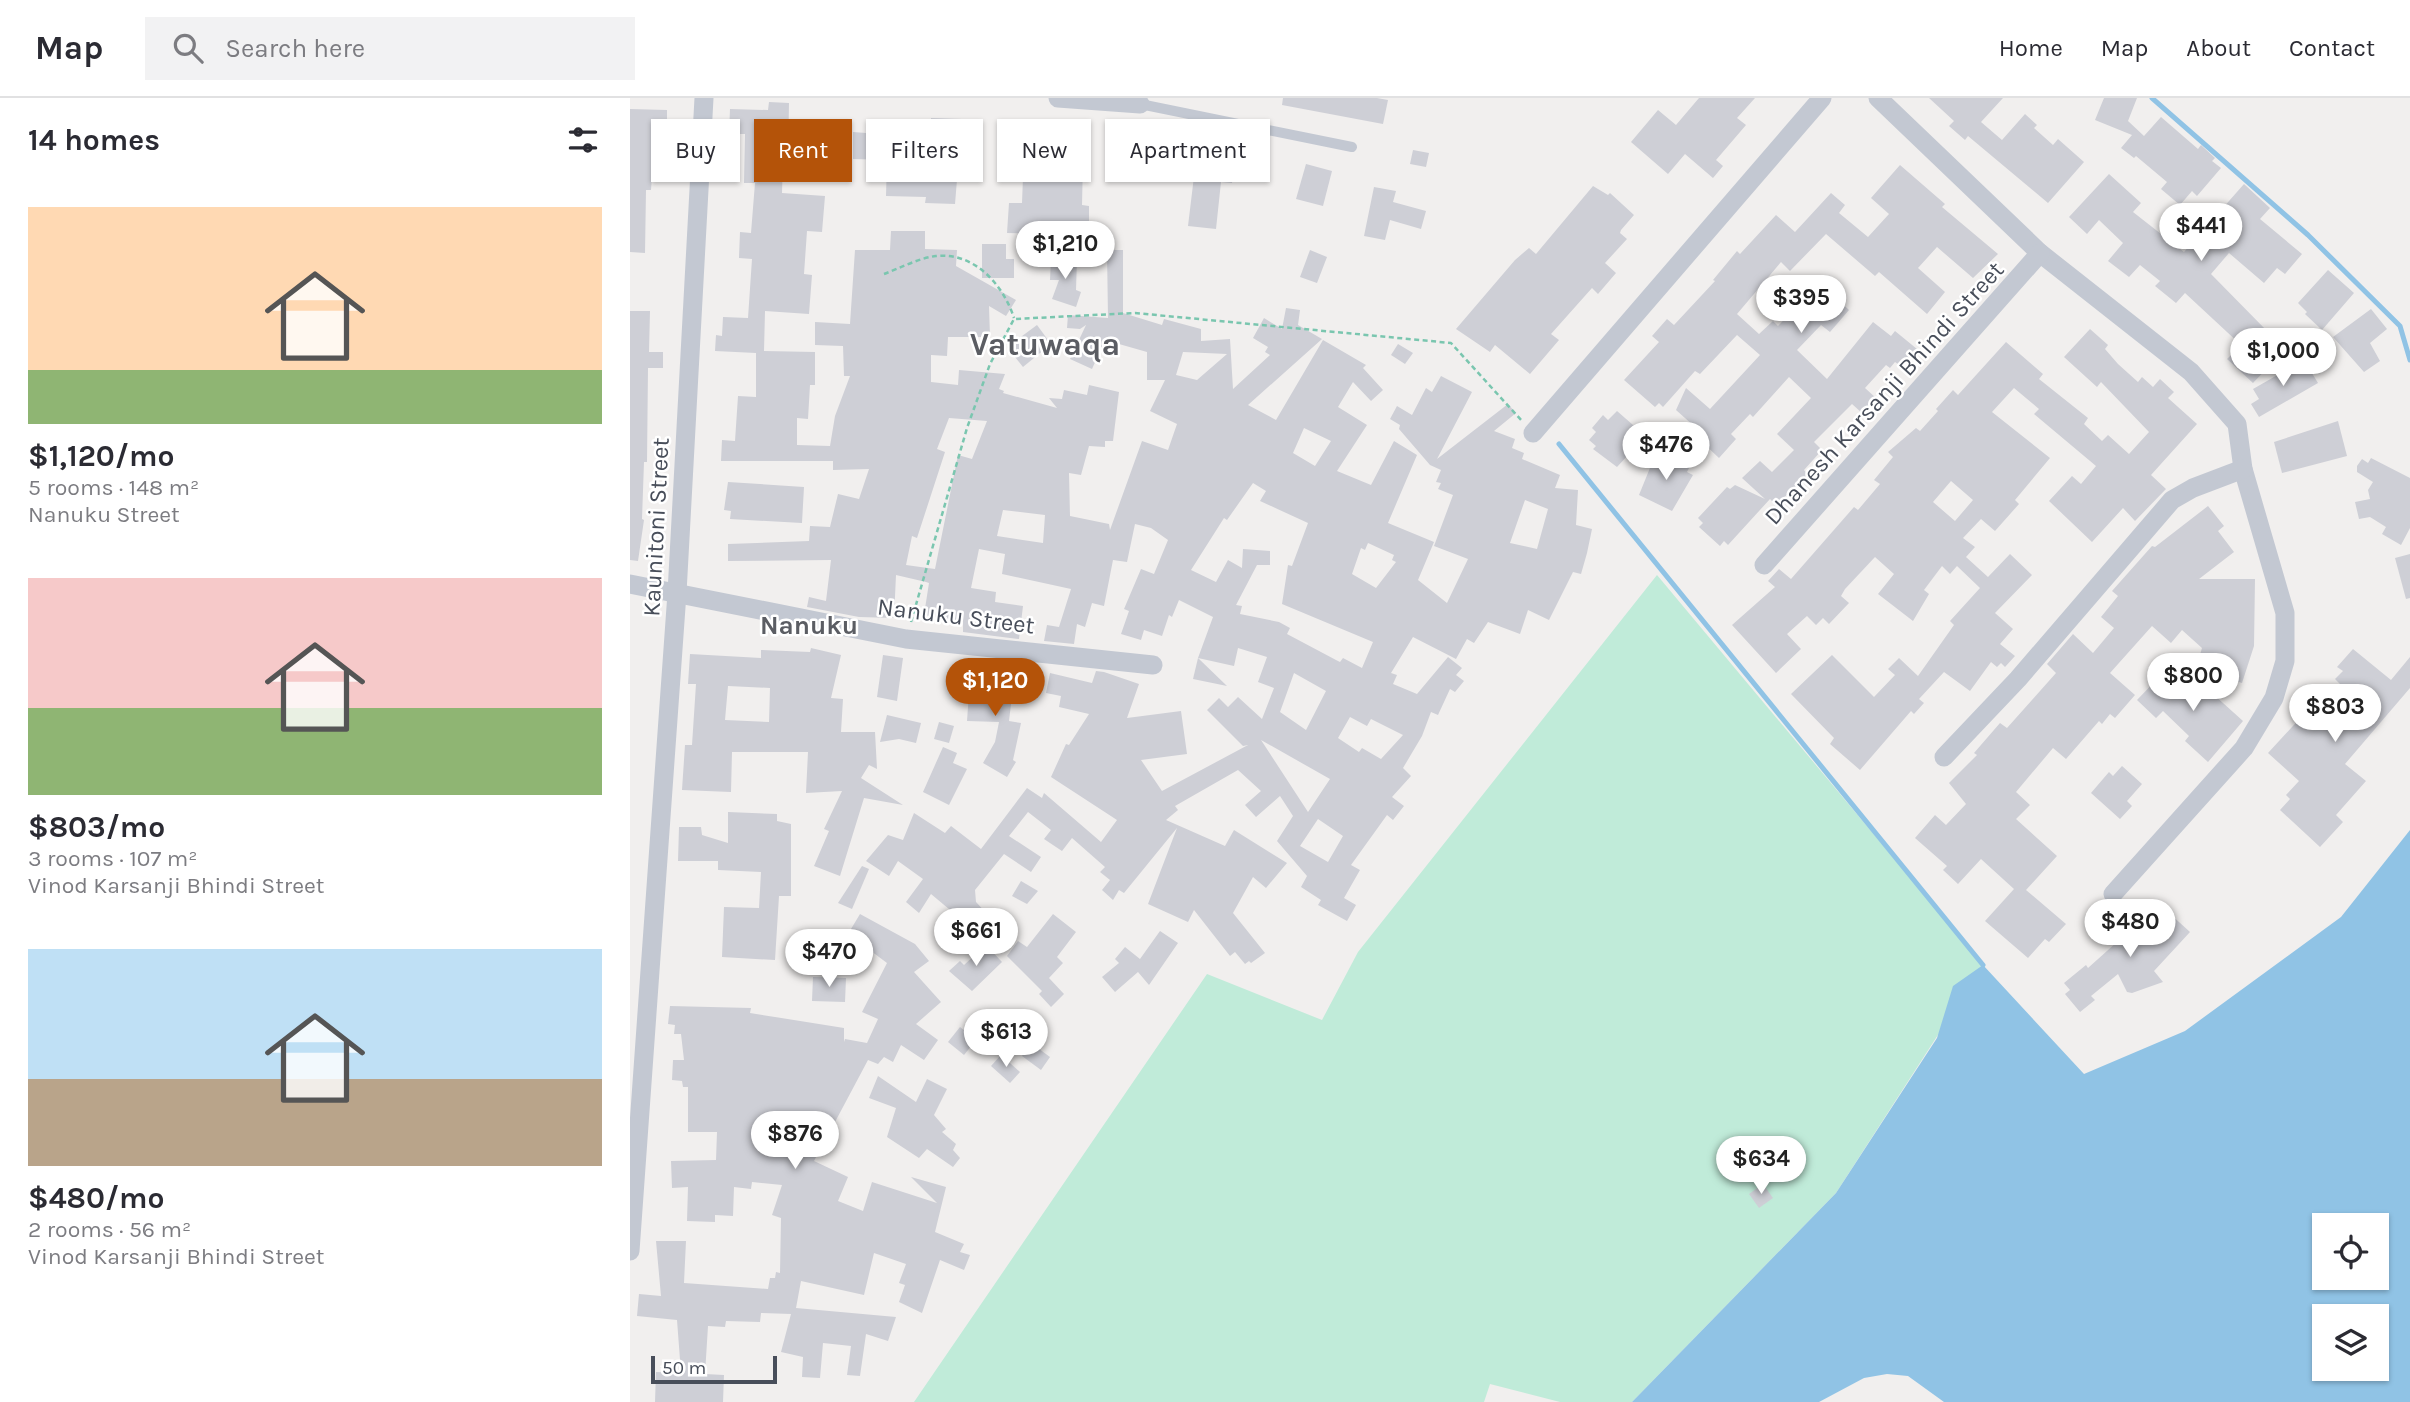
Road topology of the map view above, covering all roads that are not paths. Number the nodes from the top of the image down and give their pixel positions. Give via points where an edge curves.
1 (704, 98) edge
2 (1058, 98) edge
3 (1822, 98) edge
4 (1878, 98) edge
5 (1140, 104) joint
6 (1352, 147) dead end
7 (2040, 253) junction
8 (1532, 433) road end
9 (2243, 470) junction
10 (1764, 565) dead end
11 (630, 584) edge
12 (677, 593) junction
13 (1153, 665) dead end
14 (1944, 757) dead end
15 (2113, 894) dead end
16 (637, 1067) edge
17 (630, 1251) edge

1 - 12 street, Kaunitoni Street
2 - 5 street
3 - 8 street
4 - 7 street
5 - 6 lane
7 - 9 street via 2191,372 2237,424
7 - 10 street, Dhanesh Karsanji Bhindi Street
9 - 14 street via 2172,500 2018,679
9 - 15 street via 2285,613 2285,661 2274,698 2244,748
11 - 12 street, Nanuku Street
12 - 13 street, Nanuku Street via 906,639
12 - 16 street, Kaunitoni Street
16 - 17 street, Kaunitoni Street

